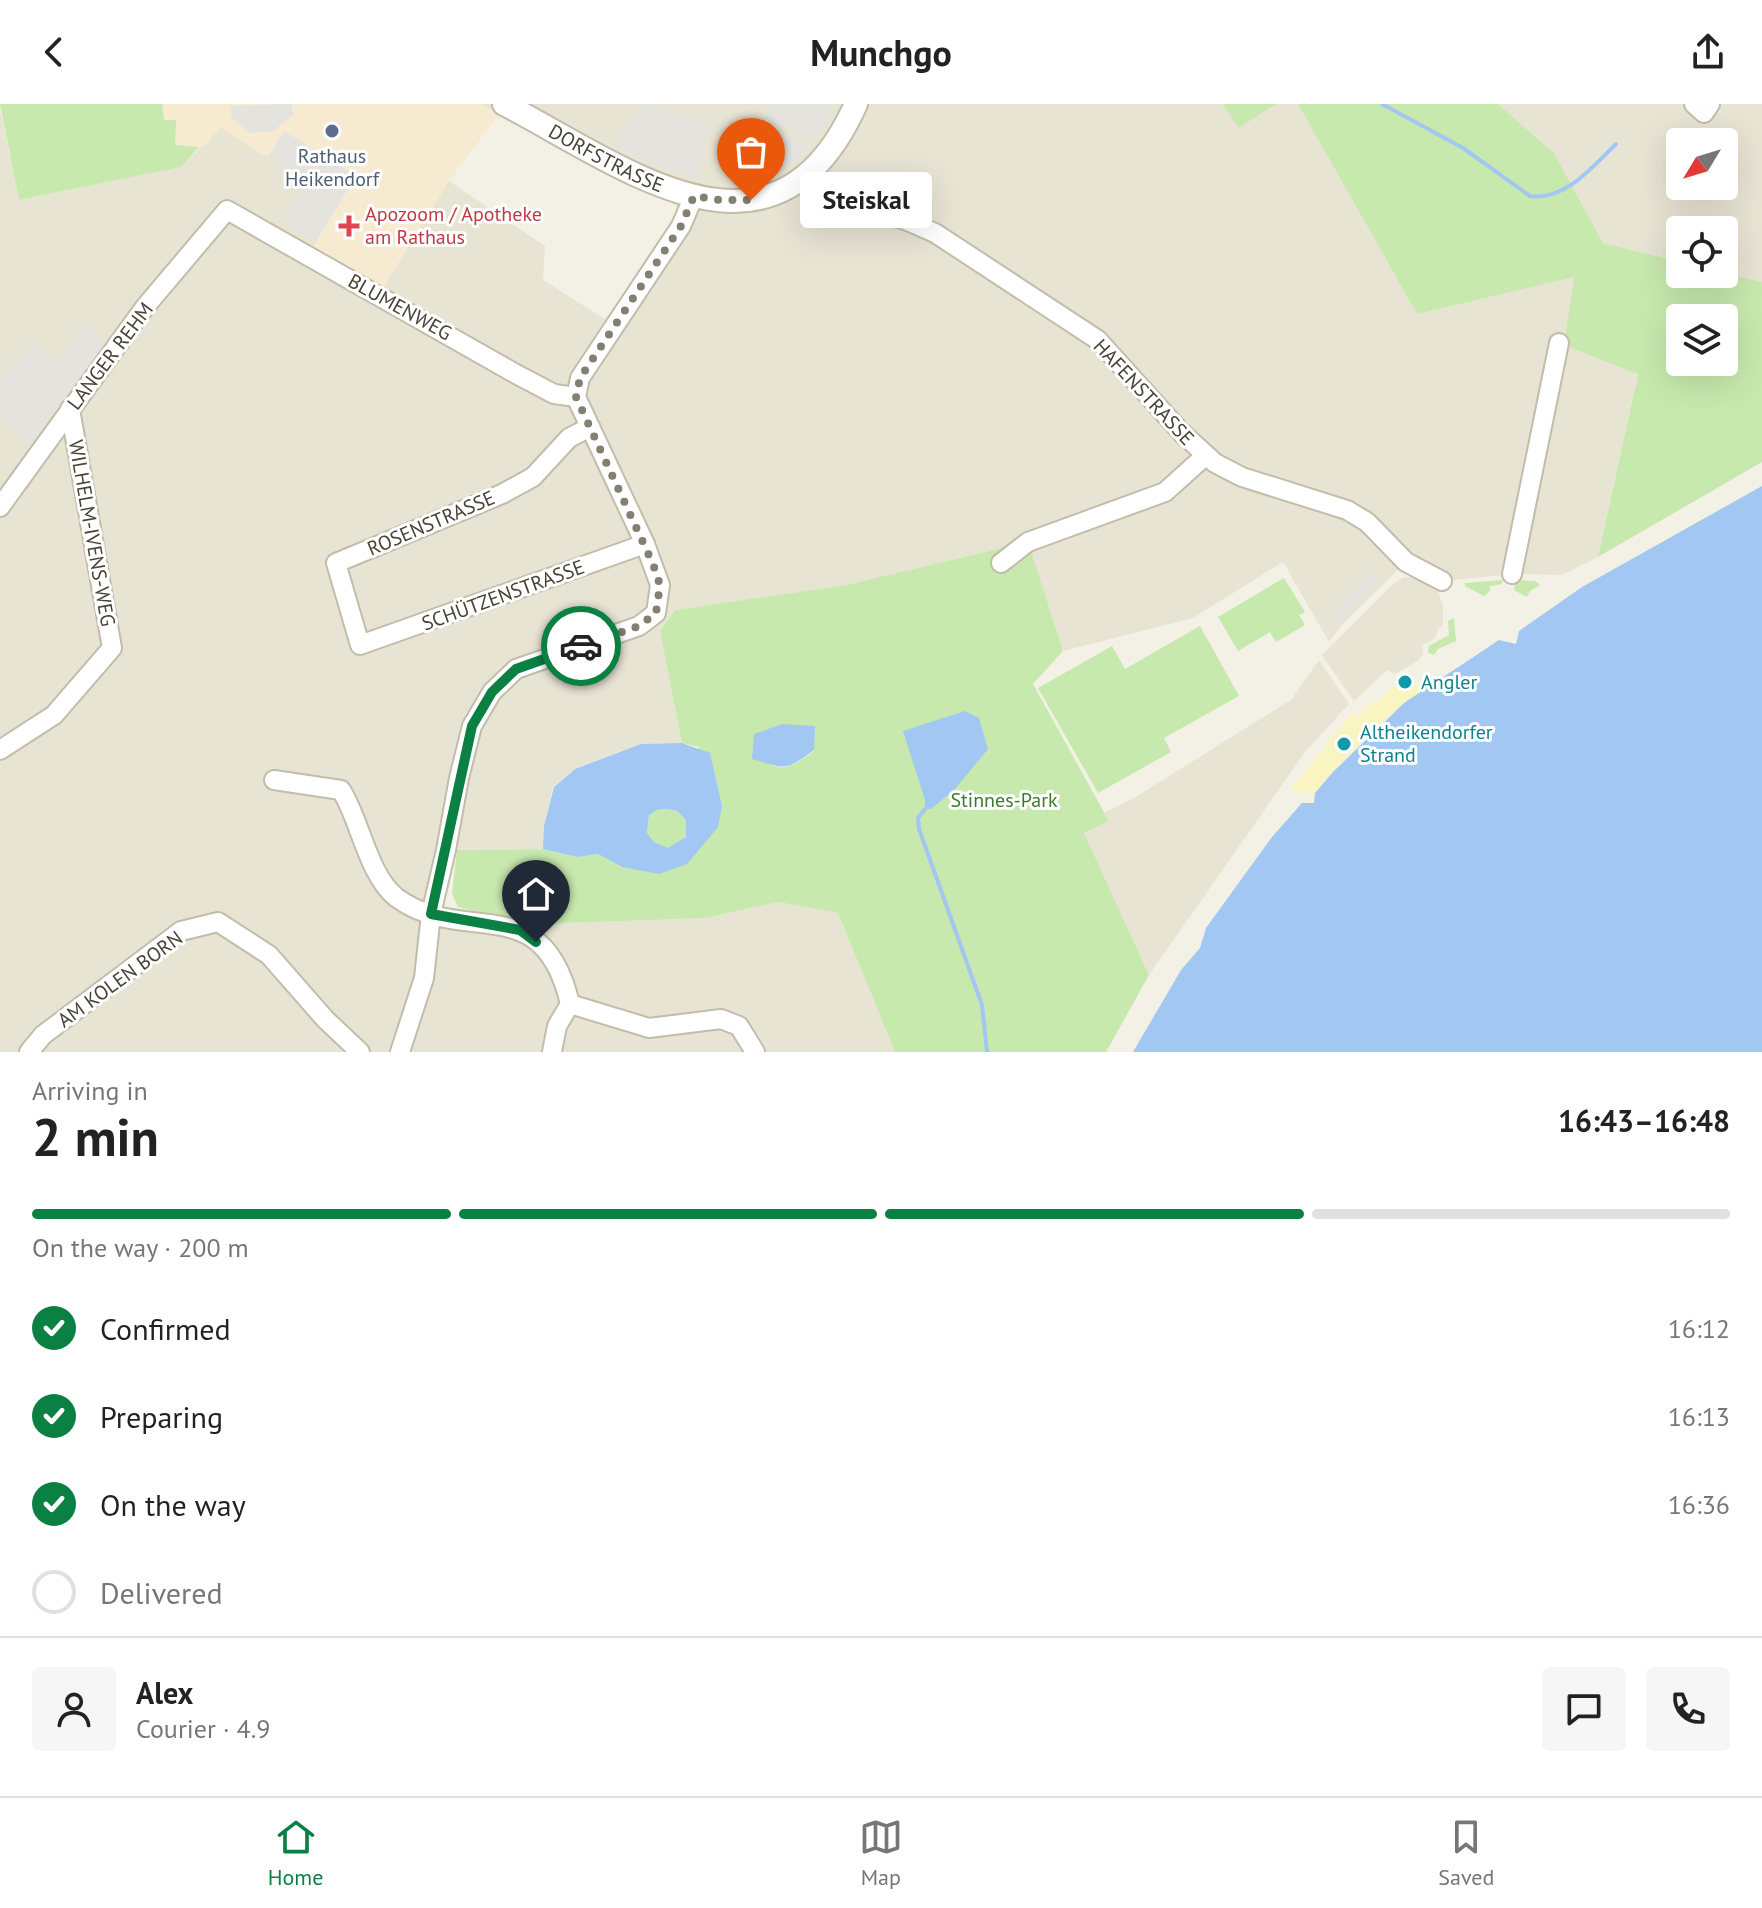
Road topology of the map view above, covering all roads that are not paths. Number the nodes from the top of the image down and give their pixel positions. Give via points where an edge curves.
1 (504, 104) edge
2 (856, 104) edge
3 (803, 179) junction
4 (694, 196) junction
5 (227, 210) joint
6 (1559, 343) dead end
7 (576, 397) junction
8 (70, 409) junction
9 (590, 427) junction
10 (1205, 456) junction
11 (0, 507) edge
12 (645, 544) junction
13 (1001, 563) dead end
14 (1512, 574) dead end
15 (1442, 581) dead end
16 (360, 645) joint
17 (0, 750) edge
18 (274, 780) dead end
19 (431, 914) junction
20 (570, 1004) junction
21 (29, 1052) edge
22 (360, 1052) edge
23 (400, 1052) edge
24 (552, 1052) edge
25 (755, 1052) edge

1 - 4 street, DORFSTRASSE via 629,172
2 - 3 street via 834,146
3 - 4 street, DORFSTRASSE via 744,201
3 - 10 street, HAFENSTRASSE via 843,207 903,219 935,233 1088,333
4 - 7 street via 681,226 580,378
5 - 7 street, BLUMENWEG via 516,374 554,394
5 - 8 street, LANGER REHM via 145,307
6 - 14 street
7 - 9 street
8 - 11 street, LANGER REHM
8 - 17 street, WILHELM-IVENS-WEG via 112,648 54,715
9 - 12 street
9 - 16 street, ROSENSTRASSE via 569,438 533,477 502,494 336,563
10 - 13 street via 1165,492 1028,542
10 - 15 street, HAFENSTRASSE via 1242,477 1347,510 1367,522 1406,562
12 - 16 street, SCHÜTZENSTRASSE
12 - 19 street via 660,585 656,613 639,626 516,669 492,692 472,726
18 - 19 street via 341,790 381,877 396,897
19 - 20 street via 520,930 553,954
19 - 23 street via 424,978
20 - 24 street via 557,1026
20 - 25 street via 649,1028 721,1019 739,1026
21 - 22 street, AM KOLEN BORN via 43,1035 181,931 218,922 269,955

